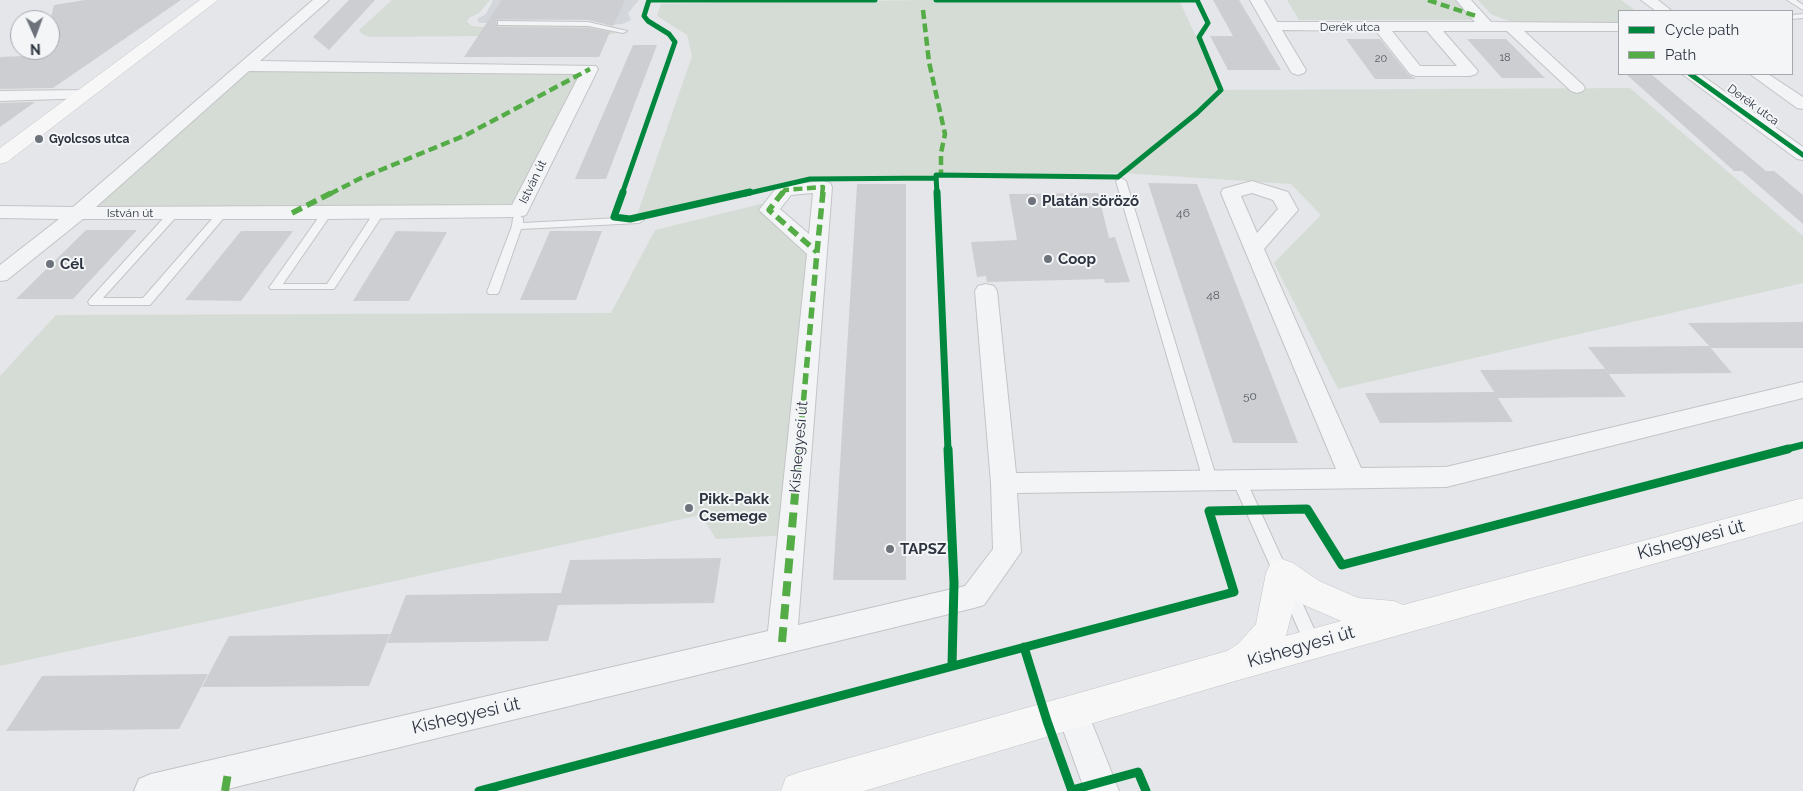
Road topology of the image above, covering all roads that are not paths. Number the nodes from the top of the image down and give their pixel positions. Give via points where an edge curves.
1 (210, 0) edge
2 (322, 0) edge
3 (1257, 0) edge
4 (1463, 0) edge
5 (1648, 0) edge
6 (1791, 0) edge
7 (1803, 8) edge
8 (1663, 10) edge
9 (502, 24) dead end
10 (1272, 26) junction
11 (1381, 27) junction
12 (1432, 27) junction
13 (1618, 27) edge
14 (1488, 28) junction
15 (1512, 28) junction
16 (623, 31) dead end
17 (245, 66) junction
18 (1298, 70) dead end
19 (1691, 75) edge
20 (1760, 75) edge
21 (1577, 88) dead end
22 (84, 95) junction
23 (0, 96) edge
24 (1803, 104) edge
25 (1803, 156) edge
26 (0, 158) edge
27 (1121, 181) dead end
28 (0, 212) edge
29 (174, 212) junction
30 (78, 213) junction
31 (222, 213) junction
32 (327, 213) junction
33 (379, 213) junction
34 (518, 219) junction
35 (639, 220) dead end
36 (1255, 247) dead end
37 (817, 252) dead end
38 (0, 275) edge
39 (492, 292) dead end
40 (986, 292) dead end
41 (1803, 390) edge
42 (1353, 479) junction
43 (1210, 480) junction
44 (1240, 480) junction
45 (1004, 483) junction
46 (1803, 510) edge
47 (1282, 573) junction
48 (1408, 617) junction
49 (782, 642) junction
50 (1313, 644) junction
51 (1235, 665) junction
52 (1074, 713) junction
53 (151, 791) edge
54 (800, 791) edge
55 (1102, 791) edge

1 - 22 street
2 - 17 street, István út
3 - 10 street
4 - 14 street
5 - 8 street
6 - 7 lane
9 - 16 lane via 588,24
10 - 11 street, Derék utca
10 - 18 street
11 - 12 street, Derék utca
11 - 12 street via 1416,71 1470,71
12 - 14 street, Derék utca
13 - 15 street
14 - 15 street, Derék utca
15 - 21 street
17 - 30 street, István út
17 - 34 street, István út via 590,69
19 - 25 street, Derék utca
20 - 24 street, Derék utca
22 - 23 street
22 - 26 street
27 - 43 lane
28 - 30 street, István út
29 - 30 street, István út
29 - 31 street, István út
29 - 31 lane via 94,302 146,302
30 - 38 street, István út
31 - 32 street, István út
32 - 33 street, István út
32 - 33 lane via 275,287 330,287
33 - 34 street, István út
34 - 35 lane
34 - 39 lane
36 - 42 street
37 - 49 street, Kishegyesi út
40 - 45 street, Kishegyesi út
41 - 42 street via 1446,478
42 - 44 street
43 - 44 street
43 - 45 street
44 - 47 lane
45 - 49 street, Kishegyesi út via 1008,552 974,596
46 - 48 street, Kishegyesi út
47 - 48 street via 1307,591 1356,612
47 - 50 lane
47 - 51 street via 1271,631 1250,655
48 - 50 street, Kishegyesi út
49 - 53 street, Kishegyesi út
50 - 51 street, Kishegyesi út
51 - 52 street, Kishegyesi út
52 - 54 street, Kishegyesi út
52 - 55 street

